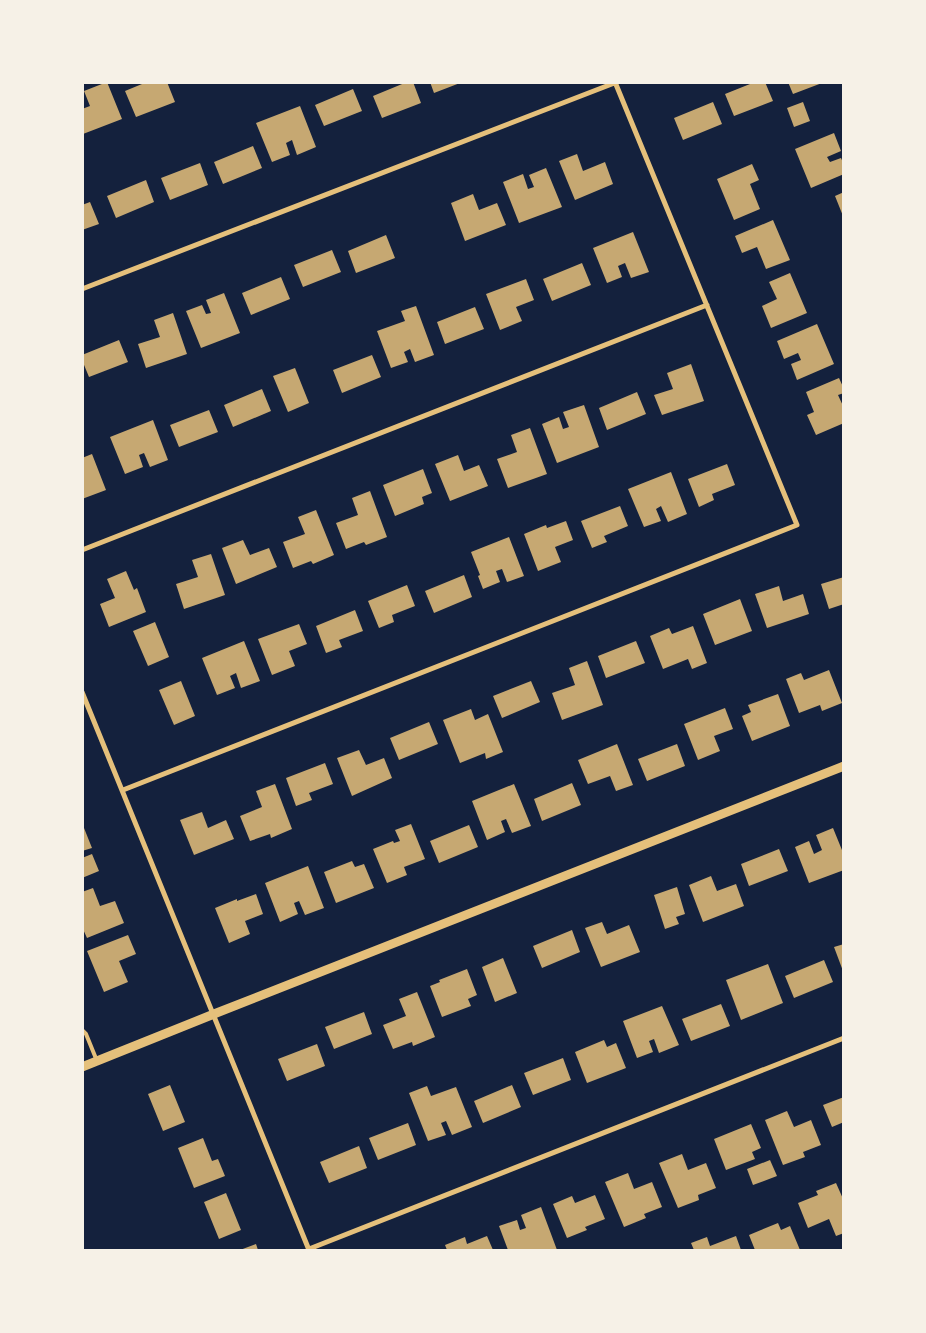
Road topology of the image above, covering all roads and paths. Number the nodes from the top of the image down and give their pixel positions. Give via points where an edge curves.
1 (616, 83) edge
2 (82, 288) edge
3 (707, 305) junction
4 (82, 550) edge
5 (82, 692) edge
6 (844, 766) edge
7 (123, 790) junction
8 (214, 1014) junction
9 (82, 1030) edge
10 (844, 1038) edge
11 (97, 1061) junction
12 (82, 1067) edge
13 (309, 1250) edge

1 - 2 street
1 - 3 street
3 - 4 street
3 - 7 street via 797,525
5 - 7 street
6 - 8 street
7 - 8 street
8 - 11 street
8 - 13 street
9 - 11 lane
10 - 13 street
11 - 12 street

